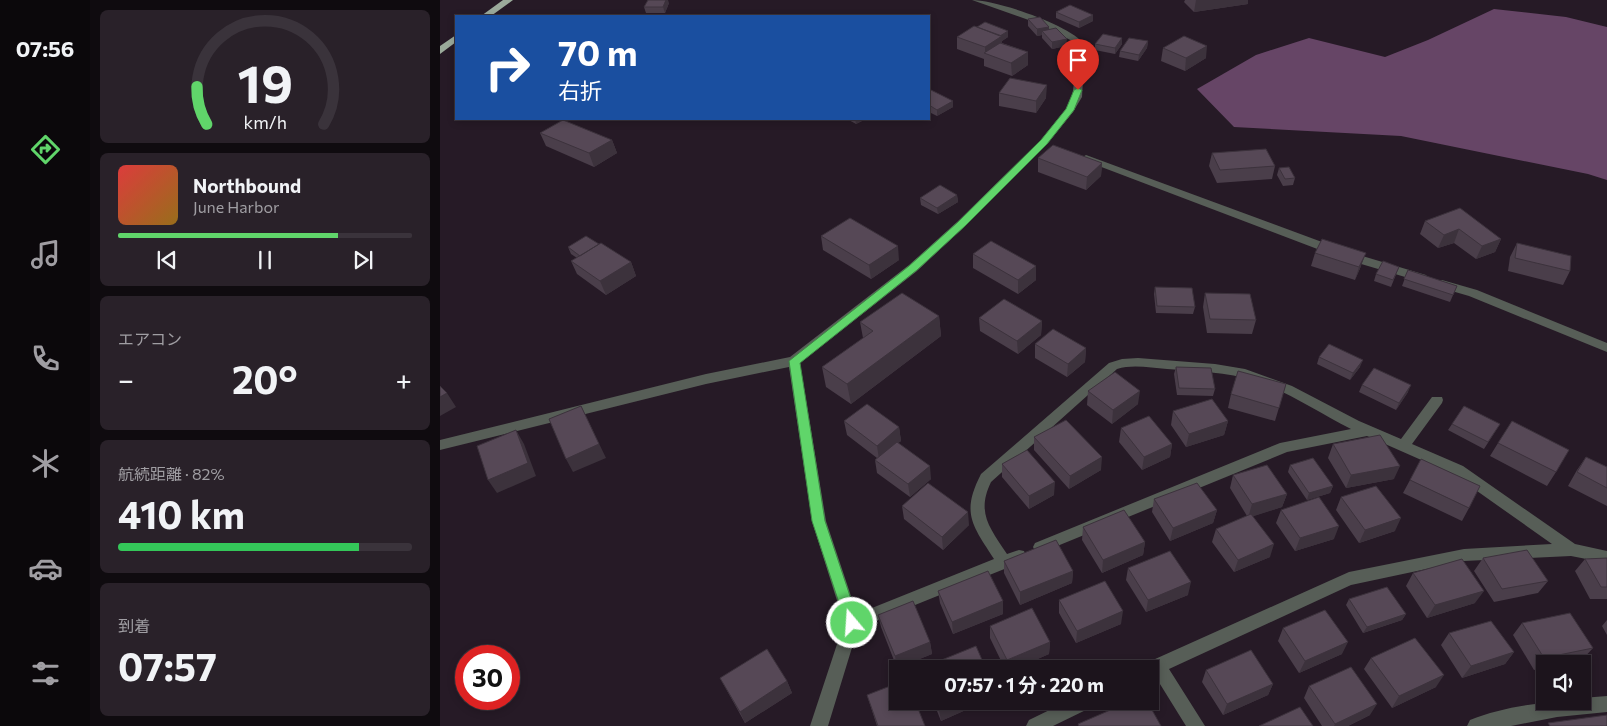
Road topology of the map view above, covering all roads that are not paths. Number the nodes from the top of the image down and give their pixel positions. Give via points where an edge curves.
1 (508, 0) edge
2 (521, 0) edge
3 (976, 0) edge
4 (486, 15) edge
5 (501, 15) edge
6 (455, 39) edge
7 (455, 50) edge
8 (440, 51) edge
9 (440, 61) edge
10 (1071, 152) edge
11 (1607, 348) edge
12 (794, 361) junction
13 (1437, 400) dead end
14 (1368, 431) junction
15 (440, 445) edge
16 (1403, 446) junction
17 (1571, 550) junction
18 (1607, 557) edge
19 (1004, 562) junction
20 (852, 623) junction
21 (1159, 666) edge
22 (1159, 675) edge
23 (1607, 704) edge
24 (1068, 710) edge
25 (819, 726) edge
26 (1035, 726) edge
27 (1196, 726) edge
28 (1476, 726) edge

1 - 4 highway
2 - 5 highway
3 - 12 street via 1043,22 1069,34 1081,44 1080,76 1070,110 1049,144 968,218 913,268
6 - 8 highway
7 - 9 highway
10 - 11 street via 1345,254 1473,293
12 - 15 street
12 - 20 street via 819,521
13 - 16 street
14 - 16 street
14 - 19 street via 1285,446
14 - 19 street via 1281,386 1243,373 1138,362 1113,366 986,478 979,489 974,505 977,518
16 - 17 street via 1458,470
17 - 18 street
17 - 21 street via 1464,555 1349,579
19 - 20 street
20 - 25 street
22 - 27 street
23 - 28 street via 1521,715
24 - 26 street

